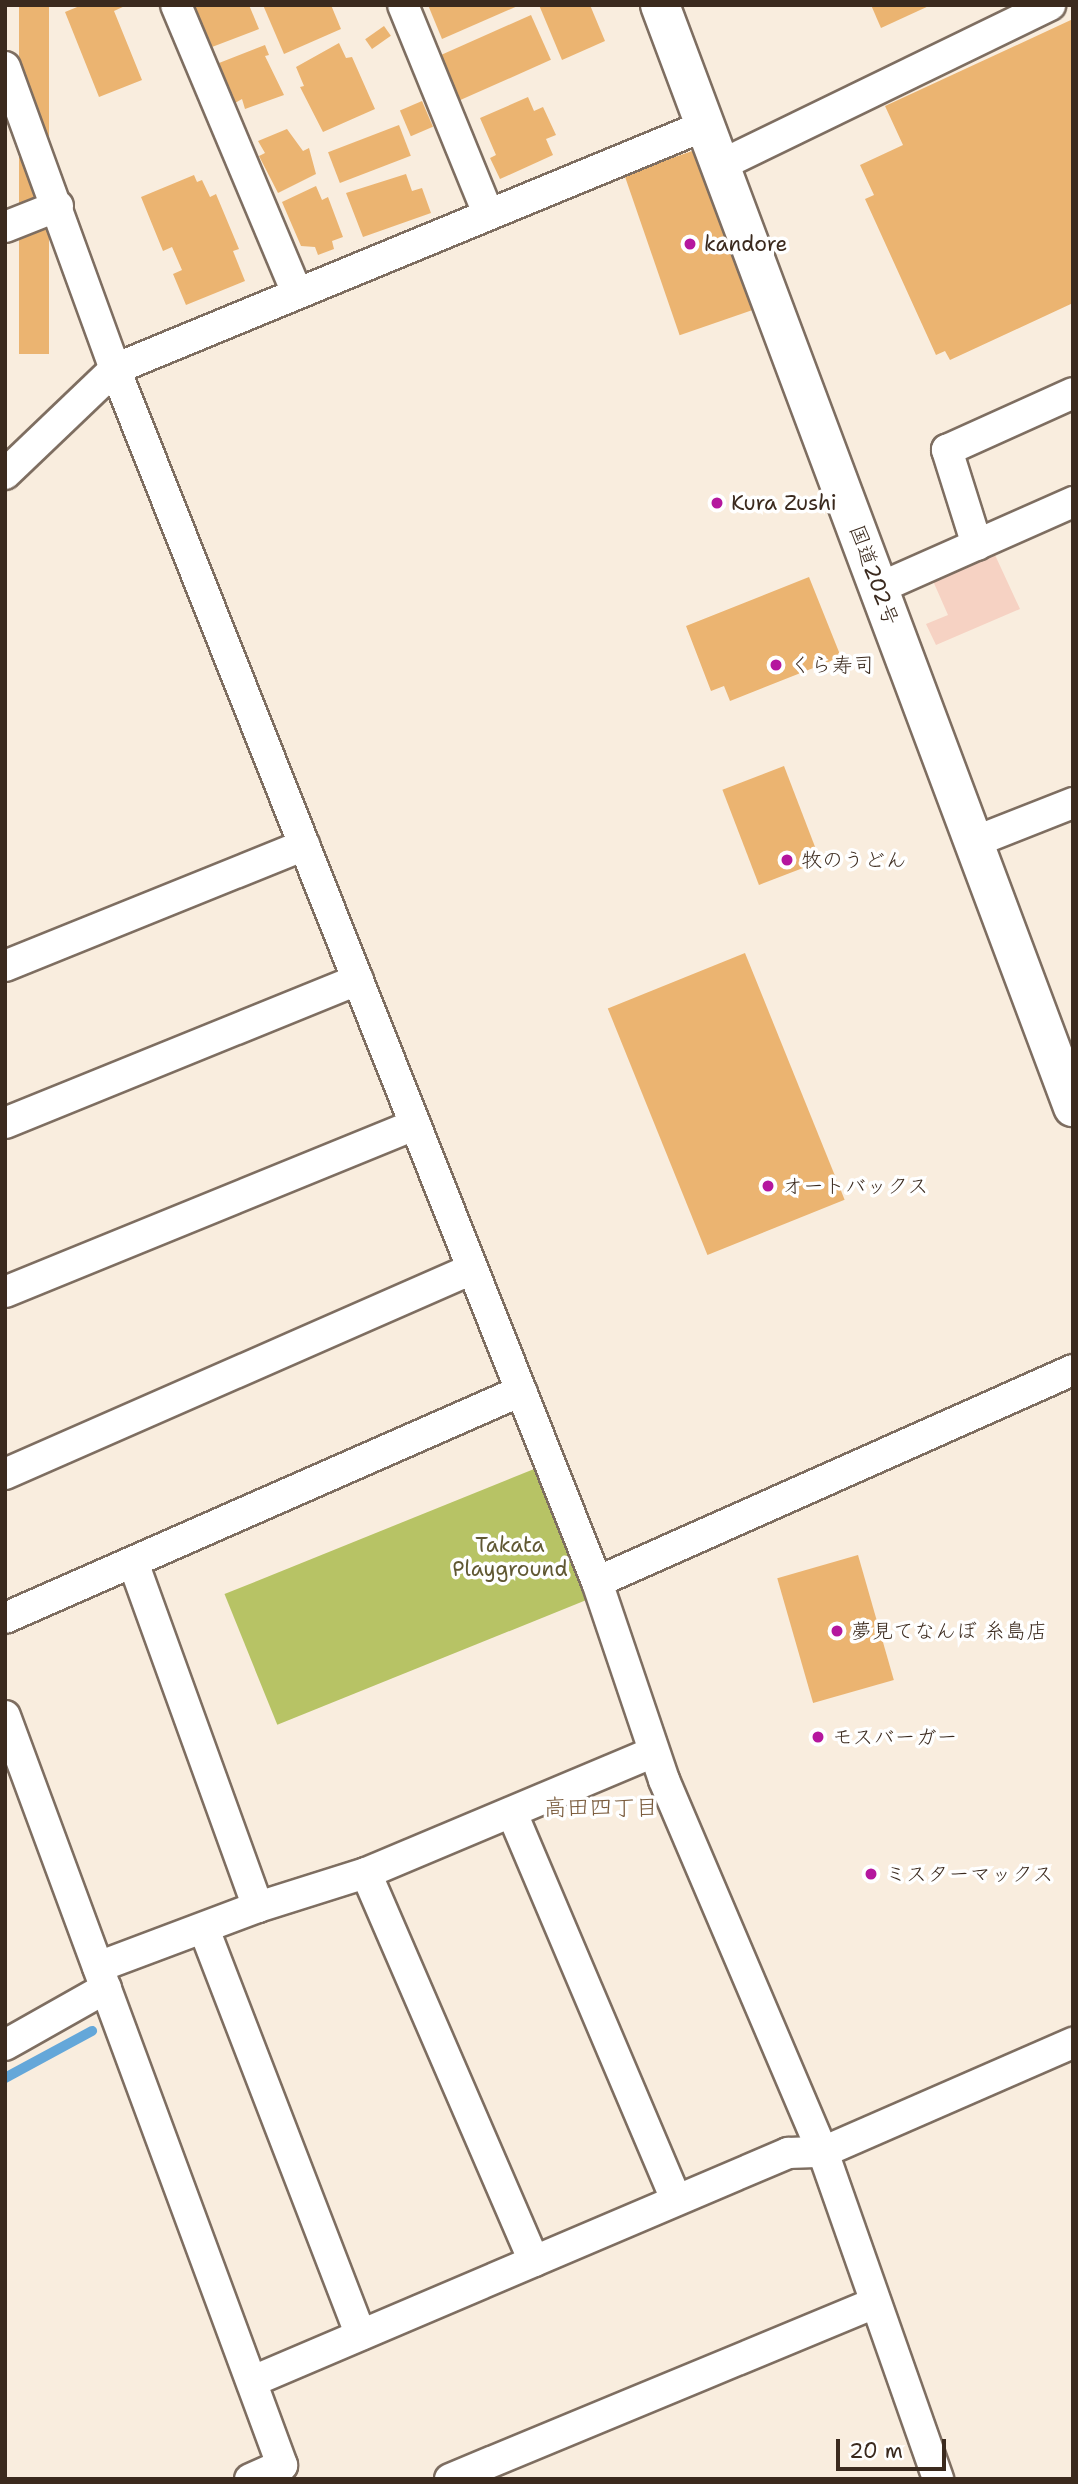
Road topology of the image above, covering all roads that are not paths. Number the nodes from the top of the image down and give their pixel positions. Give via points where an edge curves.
1 (176, 5) edge
2 (403, 5) edge
3 (660, 5) edge
4 (1050, 5) edge
5 (5, 67) edge
6 (706, 125) junction
7 (721, 165) junction
8 (58, 206) junction
9 (488, 213) junction
10 (5, 227) edge
11 (297, 293) junction
12 (115, 369) junction
13 (1073, 393) edge
14 (5, 474) edge
15 (1073, 502) edge
16 (977, 545) junction
17 (879, 588) junction
18 (1073, 803) edge
19 (974, 842) junction
20 (304, 845) junction
21 (5, 967) edge
22 (358, 981) junction
23 (1073, 1107) edge
24 (5, 1123) edge
25 (415, 1125) junction
26 (472, 1269) junction
27 (5, 1292) edge
28 (1073, 1370) edge
29 (521, 1391) junction
30 (5, 1474) edge
31 (133, 1562) junction
32 (597, 1582) junction
33 (5, 1618) edge
34 (5, 1716) edge
35 (654, 1752) junction
36 (512, 1813) junction
37 (366, 1873) junction
38 (258, 1907) junction
39 (204, 1929) junction
40 (102, 1977) junction
41 (1073, 2043) edge
42 (5, 2045) edge
43 (823, 2152) junction
44 (676, 2200) junction
45 (534, 2261) junction
46 (875, 2303) junction
47 (361, 2335) junction
48 (253, 2381) junction
49 (285, 2472) edge
50 (250, 2479) edge
51 (450, 2479) edge
52 (937, 2479) edge

1 - 11 street
2 - 9 street
3 - 6 highway, 国道202号
4 - 7 street
5 - 8 street
6 - 7 highway, 国道202号
6 - 9 street
7 - 17 highway, 国道202号
8 - 10 street
8 - 12 street
9 - 11 street
11 - 12 street
12 - 14 street
12 - 20 street
13 - 16 street via 947,450
15 - 16 street
16 - 17 street
17 - 19 highway, 国道202号
18 - 19 street
19 - 23 highway, 国道202号
20 - 21 street
20 - 22 street
22 - 24 street
22 - 25 street
25 - 26 street
25 - 27 street
26 - 29 street
26 - 30 street
28 - 32 street
29 - 31 street
29 - 32 street
31 - 33 street
31 - 38 street
32 - 35 street
34 - 40 street
35 - 36 street
35 - 43 street
36 - 37 street
36 - 44 street
37 - 38 street
37 - 45 street
38 - 39 street
39 - 40 street
39 - 47 street
40 - 42 street
40 - 48 street
41 - 43 street
43 - 44 street via 788,2153
43 - 46 street
44 - 45 street
45 - 47 street
46 - 51 street
46 - 52 street
47 - 48 street
48 - 49 street
49 - 50 street

